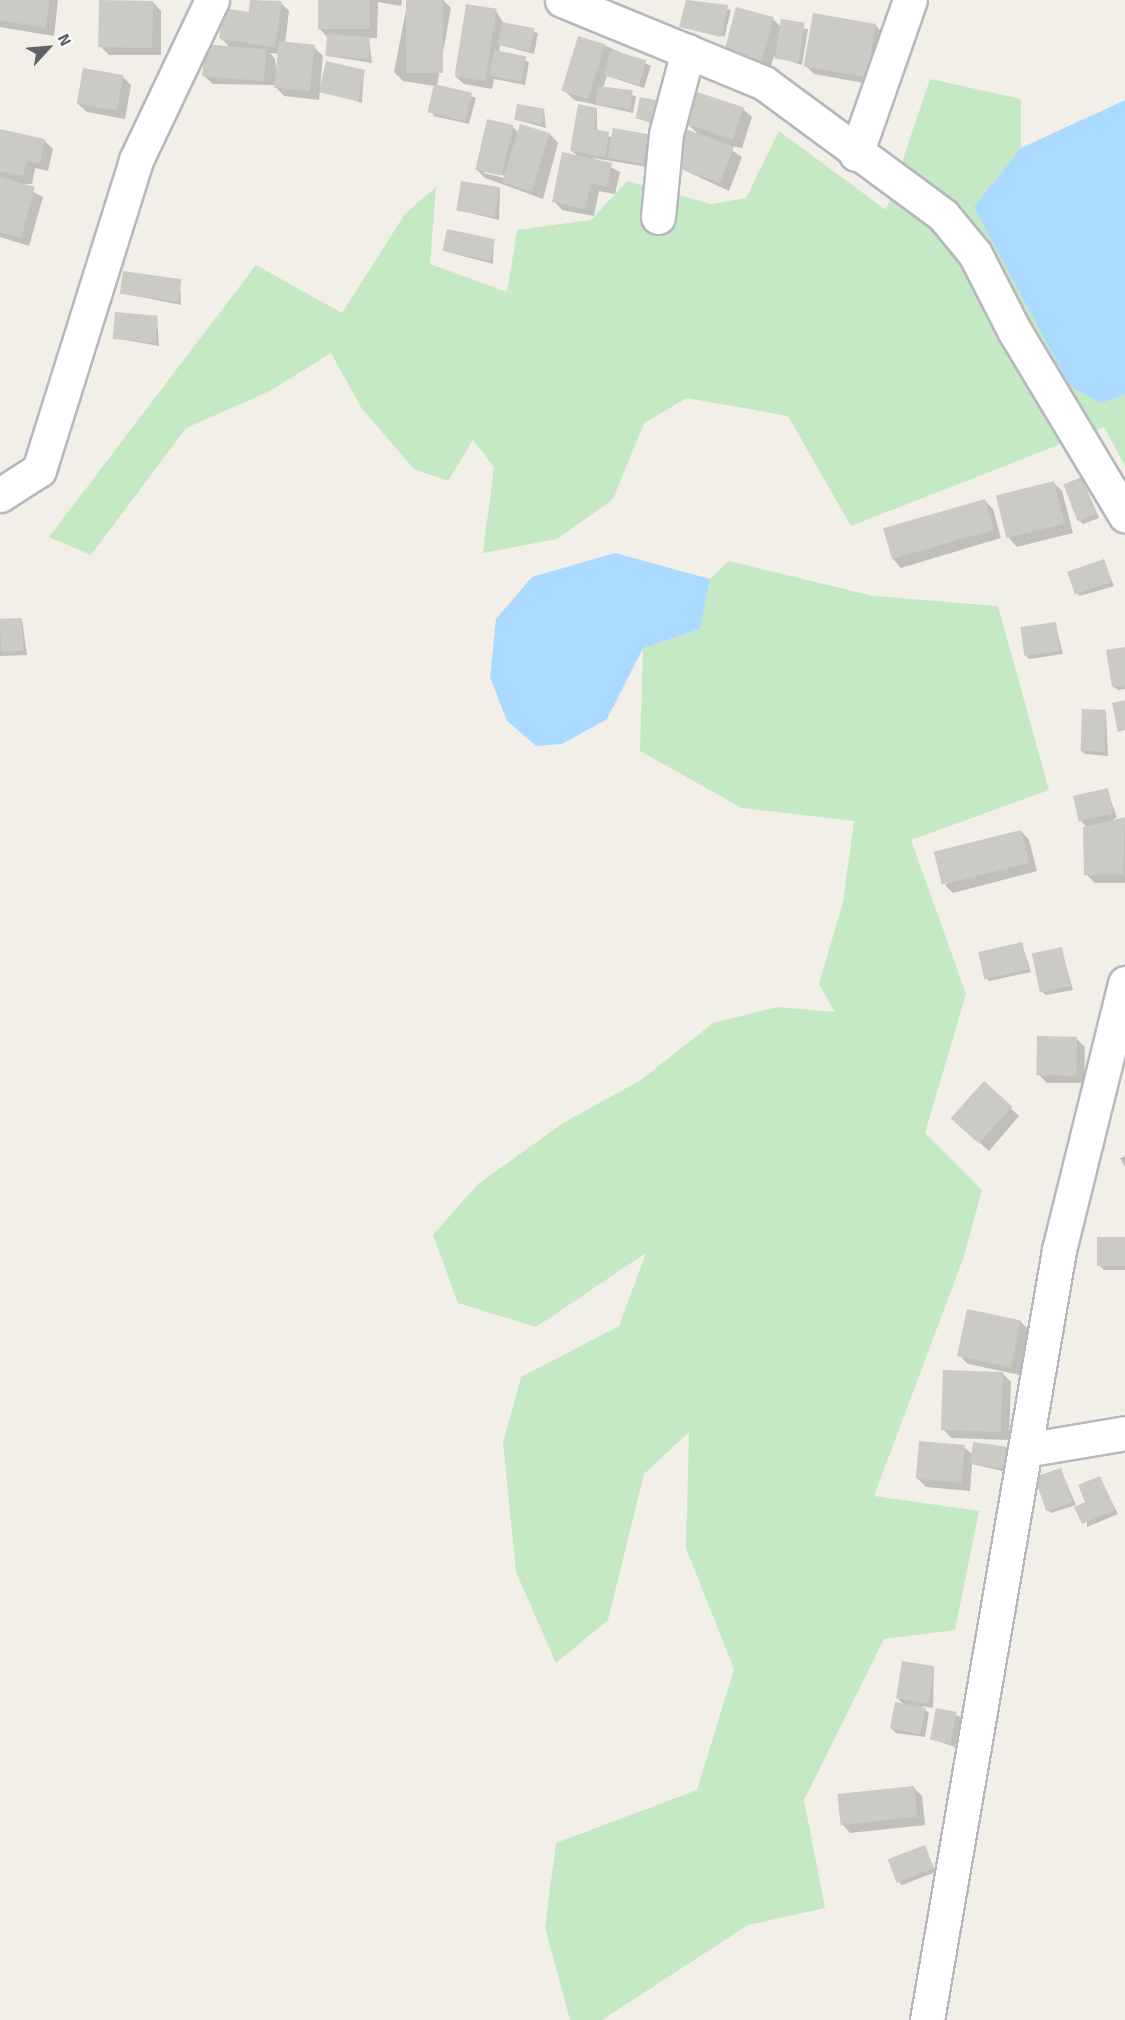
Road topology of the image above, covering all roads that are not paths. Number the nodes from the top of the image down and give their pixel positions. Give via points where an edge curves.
1 (212, 0) edge
2 (562, 0) edge
3 (910, 0) edge
4 (688, 51) junction
5 (856, 154) junction
6 (658, 217) dead end
7 (0, 495) edge
8 (1125, 515) edge
9 (1125, 983) edge
10 (1125, 1433) edge
11 (1025, 1450) junction
12 (927, 2020) edge

1 - 7 street via 135,160 39,470
2 - 4 street
3 - 5 street
4 - 5 street via 764,82
4 - 6 street via 666,134
5 - 8 street via 943,215 975,254 1015,332
9 - 11 street via 1059,1250
10 - 11 street
11 - 12 street

